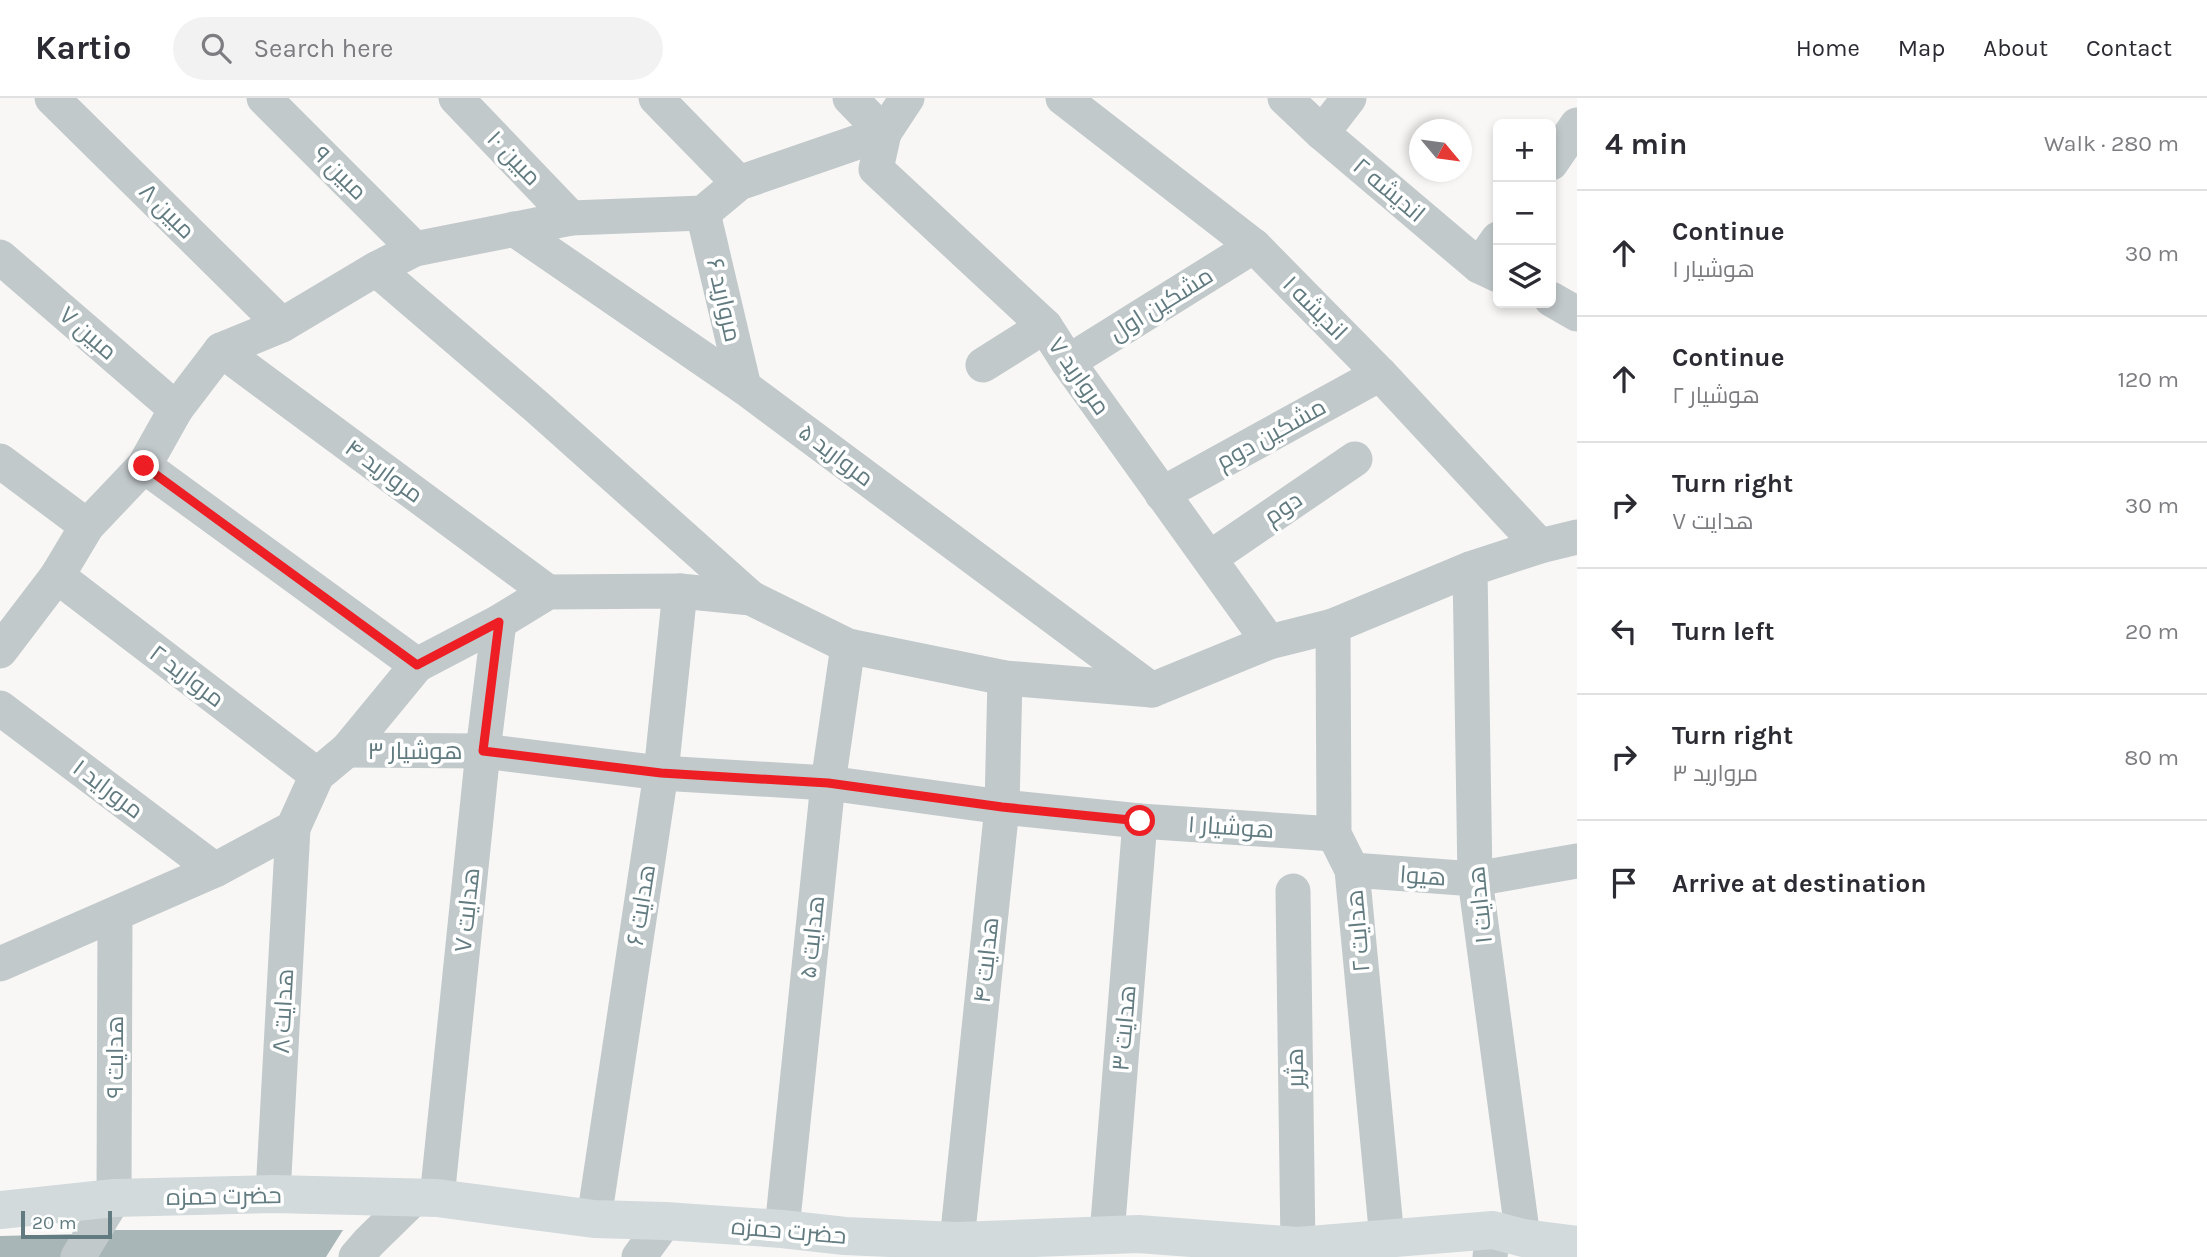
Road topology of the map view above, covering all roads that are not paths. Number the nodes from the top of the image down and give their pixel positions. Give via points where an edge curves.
1 (52, 98) edge
2 (264, 98) edge
3 (456, 98) edge
4 (656, 98) edge
5 (850, 98) edge
6 (906, 98) edge
7 (1063, 98) edge
8 (1285, 98) edge
9 (1349, 98) edge
10 (1577, 125) edge
11 (884, 133) junction
12 (1322, 133) junction
13 (1556, 156) edge
14 (739, 183) junction
15 (703, 212) junction
16 (571, 218) junction
17 (514, 229) junction
18 (1254, 246) junction
19 (415, 249) junction
20 (0, 257) edge
21 (1492, 260) edge
22 (376, 269) junction
23 (282, 325) junction
24 (1045, 327) junction
25 (220, 350) junction
26 (1068, 362) junction
27 (983, 365) dead end
28 (1380, 373) junction
29 (744, 387) junction
30 (176, 410) junction
31 (1355, 459) dead end
32 (0, 461) edge
33 (144, 466) junction
34 (1162, 494) junction
35 (87, 526) junction
36 (1577, 537) edge
37 (1540, 546) junction
38 (1210, 558) junction
39 (1470, 569) junction
40 (57, 576) junction
41 (680, 591) junction
42 (548, 592) junction
43 (751, 598) junction
44 (499, 622) junction
45 (1333, 626) junction
46 (1269, 642) junction
47 (848, 646) junction
48 (0, 651) edge
49 (417, 665) junction
50 (1005, 678) junction
51 (1152, 690) junction
52 (0, 708) edge
53 (346, 750) junction
54 (483, 751) junction
55 (661, 773) junction
56 (317, 775) junction
57 (828, 783) junction
58 (1002, 807) junction
59 (1140, 821) junction
60 (293, 828) junction
61 (1335, 834) junction
62 (1577, 861) edge
63 (215, 870) junction
64 (1352, 870) junction
65 (1475, 879) junction
66 (1293, 891) dead end
67 (115, 915) junction
68 (0, 964) edge
69 (273, 1194) junction
70 (114, 1198) junction
71 (426, 1198) junction
72 (0, 1210) edge
73 (594, 1219) junction
74 (664, 1221) junction
75 (782, 1229) junction
76 (1387, 1239) junction
77 (957, 1241) junction
78 (1502, 1242) edge
79 (1133, 1245) edge
80 (1577, 1245) edge
81 (1298, 1246) junction
82 (836, 1247) edge
83 (371, 1252) edge
84 (78, 1257) edge
85 (639, 1257) edge

1 - 23 street, مبین ۸
2 - 19 street, مبین ۹
3 - 16 street, مبین ۱۰
4 - 14 street
5 - 11 street
6 - 11 street
7 - 18 street, اندیشه ۱
8 - 12 street, اندیشه ۲
9 - 12 street
10 - 13 street
11 - 14 street
11 - 24 street, مروارید ۷ via 876,169
12 - 21 street, اندیشه ۲
14 - 15 street
15 - 16 street
15 - 29 street, مروارید ۶
16 - 17 street
17 - 19 street
17 - 29 street, مروارید ۵
18 - 26 street, مشکین اول
18 - 28 street, اندیشه ۱
19 - 22 street
20 - 30 street, مبین ۷
22 - 23 street
22 - 43 street
23 - 25 street
24 - 26 street, مروارید ۷
24 - 27 street
25 - 30 street
25 - 42 street, مروارید ۴
26 - 34 street, مروارید ۷
28 - 34 street, مشکین دوم
28 - 37 street, اندیشه ۱
29 - 51 street, مروارید ۵
30 - 33 street
31 - 38 street, دوم
32 - 35 street
33 - 35 street
33 - 49 street
34 - 38 street, مروارید ۷
35 - 40 street
36 - 37 street
37 - 39 street
38 - 46 street, مروارید ۷
39 - 45 street
39 - 65 street, هدایت ۱
40 - 48 street
40 - 56 street, مروارید ۲
41 - 42 street
41 - 43 street
41 - 55 street, هدایت ۶
42 - 44 street
43 - 47 street
44 - 49 street
44 - 54 street, هدایت ۷
45 - 46 street
45 - 61 street, هدایت ۲
46 - 51 street
47 - 50 street
47 - 57 street, هدایت ۵
49 - 53 street
50 - 51 street
50 - 58 street, هدایت ۴
52 - 63 street, مروراید ۱
53 - 54 street, هوشیار ۳
53 - 56 street
54 - 55 street, هوشیار ۳
54 - 71 street, هدایت ۷
55 - 57 street, هوشیار ۱
55 - 73 street, هدایت ۶
56 - 60 street
57 - 58 street, هوشیار ۱
57 - 75 street, هدایت ۵
58 - 59 street, هوشیار ۱
58 - 77 street, هدایت ۴
59 - 61 street, هوشیار ۱
59 - 79 street, هدایت ۳
60 - 63 street
60 - 69 street, هدایت ۸
61 - 64 street, هدایت ۲
62 - 65 street, هیوا
63 - 67 street
64 - 65 street, هیوا
64 - 76 street, هدایت ۲
65 - 78 street, هدایت ۱
66 - 81 street, هژیر
67 - 68 street
67 - 70 street, هدایت ۹
69 - 70 main road, حضرت حمزه
69 - 71 main road, حضرت حمزه
70 - 72 main road, حضرت حمزه
70 - 84 street
71 - 73 main road, حضرت حمزه
71 - 83 street
73 - 74 main road, حضرت حمزه
74 - 75 main road, حضرت حمزه
74 - 85 street
75 - 82 main road, حضرت حمزه
76 - 78 main road, حضرت حمزه
76 - 81 main road, حضرت حمزه
77 - 79 main road, حضرت حمزه
77 - 82 main road, حضرت حمزه
78 - 80 main road, حضرت حمزه
79 - 81 main road, حضرت حمزه

